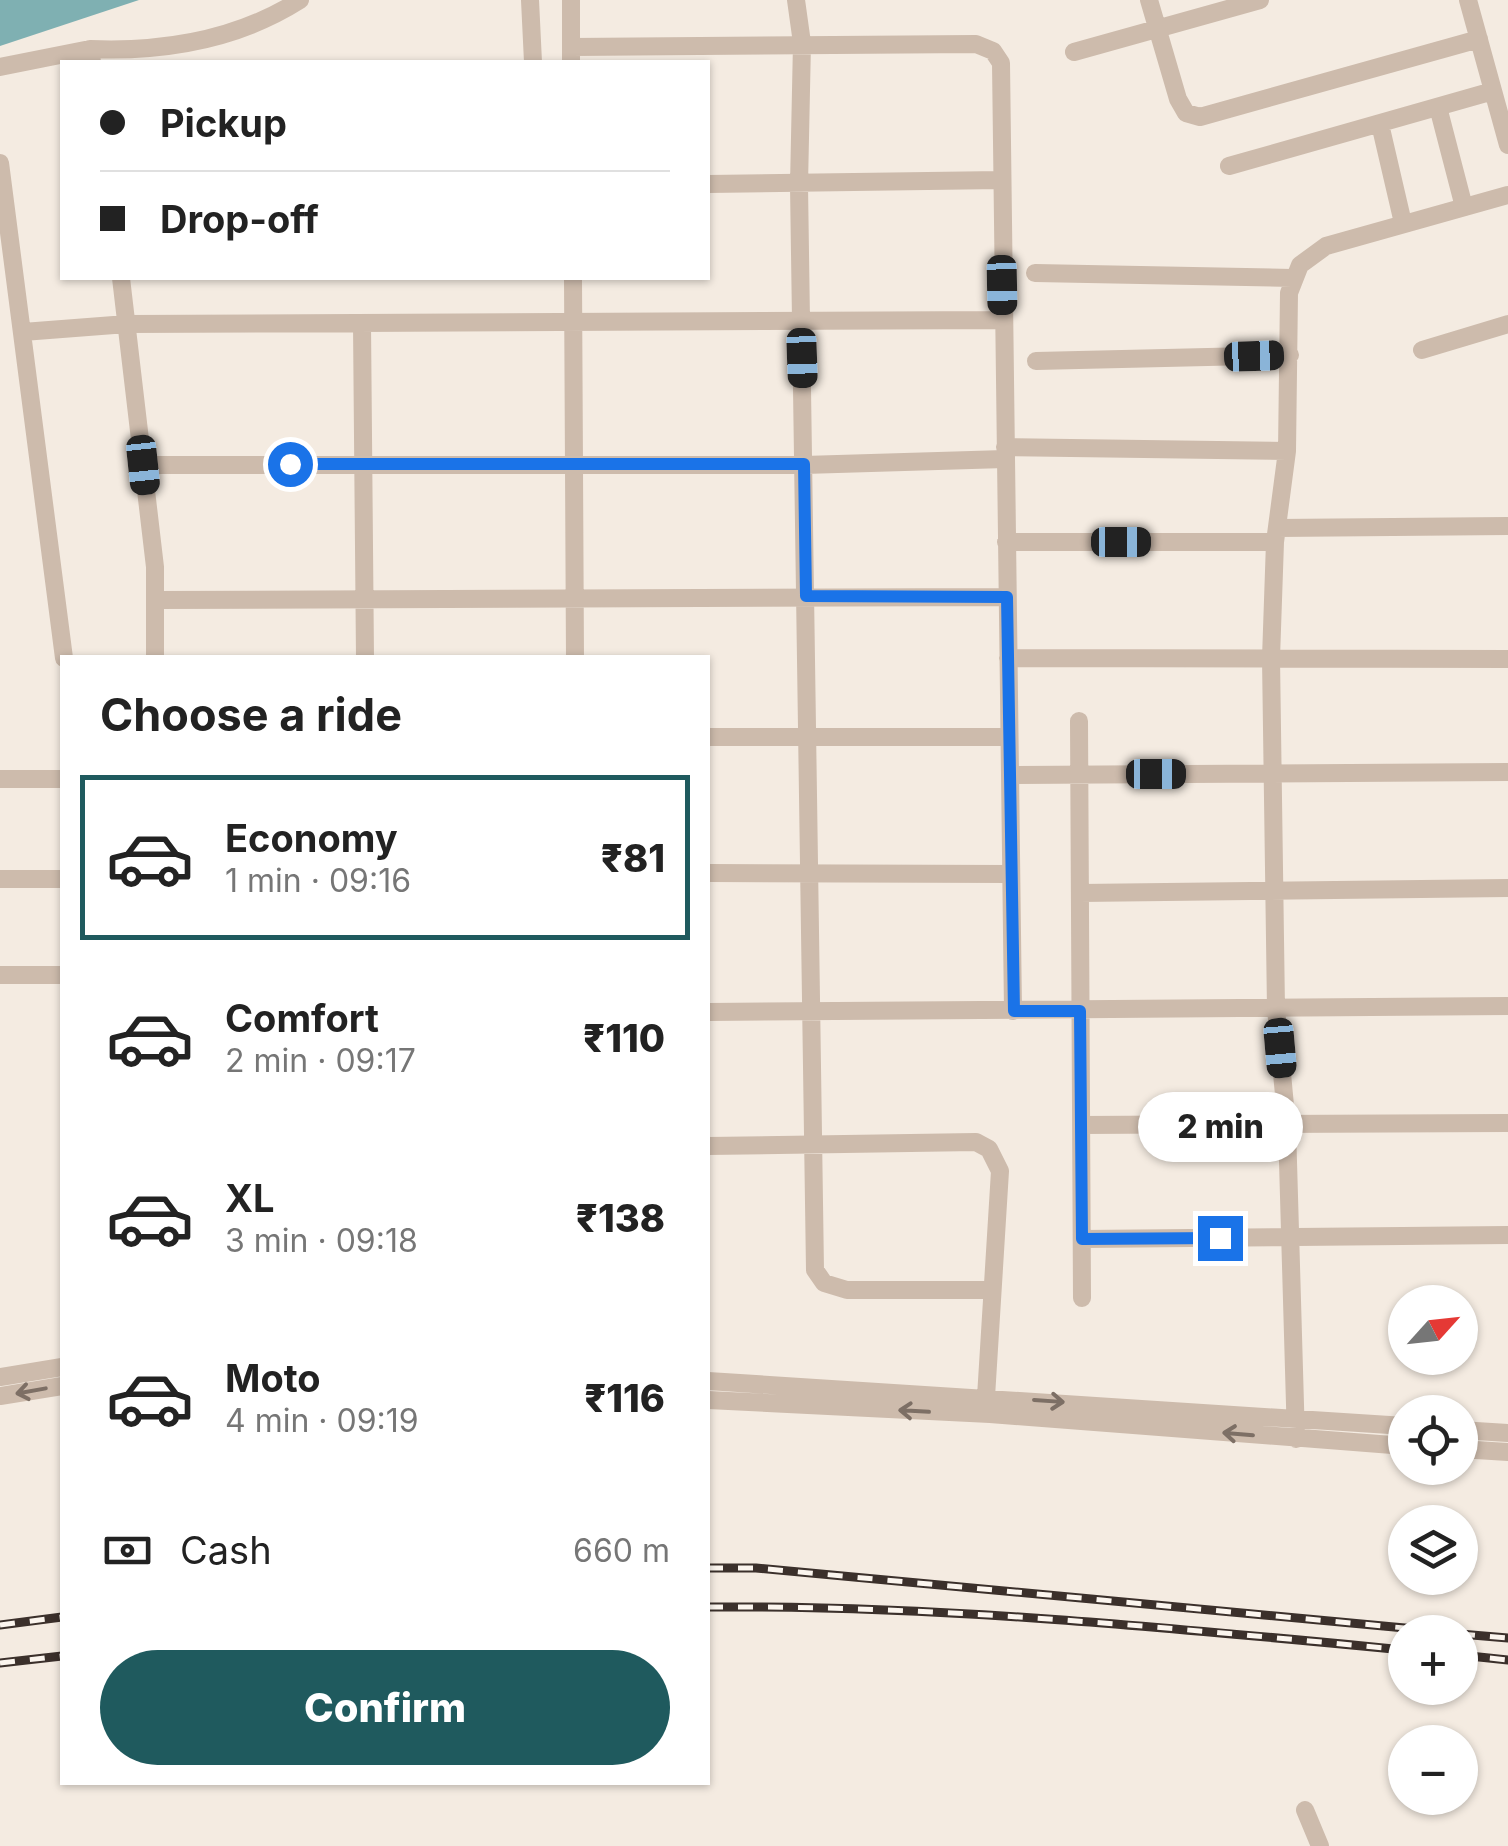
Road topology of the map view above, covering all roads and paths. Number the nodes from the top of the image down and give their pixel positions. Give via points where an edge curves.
1 (300, 0) edge
2 (530, 0) edge
3 (571, 0) edge
4 (796, 0) edge
5 (1149, 0) edge
6 (1260, 0) edge
7 (1468, 0) edge
8 (1157, 28) junction
9 (1479, 39) junction
10 (802, 43) junction
11 (1074, 52) dead end
12 (571, 55) edge
13 (91, 56) edge
14 (534, 60) edge
15 (0, 67) edge
16 (1493, 92) junction
17 (1438, 108) junction
18 (1380, 124) junction
19 (1508, 145) edge
20 (0, 164) edge
21 (1228, 166) dead end
22 (1001, 180) junction
23 (710, 184) edge
24 (800, 185) junction
25 (1508, 194) edge
26 (1464, 207) junction
27 (1402, 223) junction
28 (1035, 273) dead end
29 (1292, 278) junction
30 (121, 280) edge
31 (572, 280) edge
32 (1003, 320) junction
33 (801, 322) junction
34 (573, 323) junction
35 (127, 324) junction
36 (362, 324) junction
37 (1508, 324) edge
38 (22, 332) junction
39 (1422, 350) dead end
40 (1290, 354) junction
41 (1036, 361) dead end
42 (1286, 451) junction
43 (1005, 453) junction
44 (574, 462) junction
45 (363, 463) junction
46 (804, 464) junction
47 (143, 465) junction
48 (1508, 526) edge
49 (1276, 535) junction
50 (1006, 542) junction
51 (806, 596) junction
52 (1007, 597) junction
53 (154, 600) junction
54 (575, 600) junction
55 (365, 601) junction
56 (64, 655) edge
57 (155, 655) edge
58 (366, 655) edge
59 (575, 655) edge
60 (1008, 658) junction
61 (1272, 658) junction
62 (1508, 658) edge
63 (1079, 721) dead end
64 (808, 734) junction
65 (710, 736) edge
66 (1009, 737) junction
67 (1508, 772) edge
68 (1273, 774) junction
69 (1010, 775) junction
70 (1079, 775) junction
71 (0, 779) edge
72 (60, 779) edge
73 (812, 872) junction
74 (710, 873) edge
75 (1011, 874) junction
76 (0, 879) edge
77 (60, 879) edge
78 (1508, 888) edge
79 (1274, 892) junction
80 (1080, 894) junction
81 (0, 975) edge
82 (60, 975) edge
83 (1508, 1006) edge
84 (1276, 1009) junction
85 (808, 1011) junction
86 (1014, 1011) junction
87 (1080, 1011) junction
88 (710, 1012) edge
89 (1508, 1123) edge
90 (1081, 1126) junction
91 (1288, 1127) junction
92 (812, 1144) junction
93 (710, 1146) edge
94 (1508, 1235) edge
95 (1289, 1238) junction
96 (1082, 1239) junction
97 (990, 1290) junction
98 (1082, 1298) dead end
99 (60, 1367) edge
100 (0, 1376) edge
101 (710, 1381) edge
102 (60, 1386) edge
103 (0, 1396) edge
104 (986, 1398) junction
105 (710, 1400) edge
106 (1298, 1420) junction
107 (1388, 1425) edge
108 (1478, 1431) edge
109 (1508, 1433) edge
110 (1296, 1439) junction
111 (1388, 1445) edge
112 (1478, 1450) edge
113 (1508, 1452) edge
114 (1305, 1810) dead end
115 (1320, 1846) edge

1 - 13 street via 203,40
2 - 14 street
3 - 12 street
4 - 10 street
5 - 8 street
6 - 8 street
7 - 9 street
8 - 9 street via 1178,99 1186,113 1200,117
8 - 11 street
9 - 16 street
10 - 12 street
10 - 22 street via 976,44 993,51 1004,84
10 - 24 street
13 - 15 street
16 - 17 street
16 - 19 street
17 - 18 street
17 - 26 street
18 - 21 street
18 - 27 street
20 - 38 street
22 - 24 street
22 - 32 street
23 - 24 street
24 - 33 street
25 - 26 street
26 - 27 street
27 - 29 street via 1326,246
28 - 29 street
29 - 40 street
30 - 35 street
31 - 34 street
32 - 33 street
32 - 43 street
33 - 34 street
33 - 46 street
34 - 36 street
34 - 44 street
35 - 36 street
35 - 38 street
35 - 47 street
36 - 45 street
37 - 39 street
38 - 56 street
40 - 41 street
40 - 42 street
42 - 43 street
42 - 49 street
43 - 46 street
43 - 50 street
44 - 45 street
44 - 46 street
44 - 54 street
45 - 47 street
45 - 55 street
46 - 51 street
47 - 53 street
48 - 49 street
49 - 50 street
49 - 61 street
50 - 52 street
51 - 52 street
51 - 54 street
51 - 64 street
52 - 60 street
53 - 55 street
53 - 57 street
54 - 55 street
54 - 59 street
55 - 58 street
60 - 61 street
60 - 66 street
61 - 62 street
61 - 68 street
63 - 70 street
64 - 65 street
64 - 66 street
64 - 73 street
66 - 69 street
67 - 68 street
68 - 70 street
68 - 79 street
69 - 70 street
69 - 75 street
70 - 80 street
71 - 72 street
73 - 74 street
73 - 75 street
73 - 85 street
75 - 86 street
76 - 77 street
78 - 79 street
79 - 80 street
79 - 84 street
80 - 87 street
81 - 82 street
83 - 84 street
84 - 87 street
84 - 91 street
85 - 86 street
85 - 88 street
85 - 92 street
86 - 87 street
87 - 90 street
89 - 91 street
90 - 91 street
90 - 96 street
91 - 95 street
92 - 93 street
92 - 97 street via 815,1270 824,1283 847,1290
92 - 97 street via 976,1142 989,1148 1000,1171
94 - 95 street
95 - 96 street
95 - 106 street
96 - 98 street
97 - 104 street
99 - 100 street
101 - 104 street
102 -> 103 street
104 -> 106 street
110 -> 105 street
106 - 107 street
106 - 110 street
108 - 109 street
110 - 111 street
112 - 113 street
114 - 115 street

